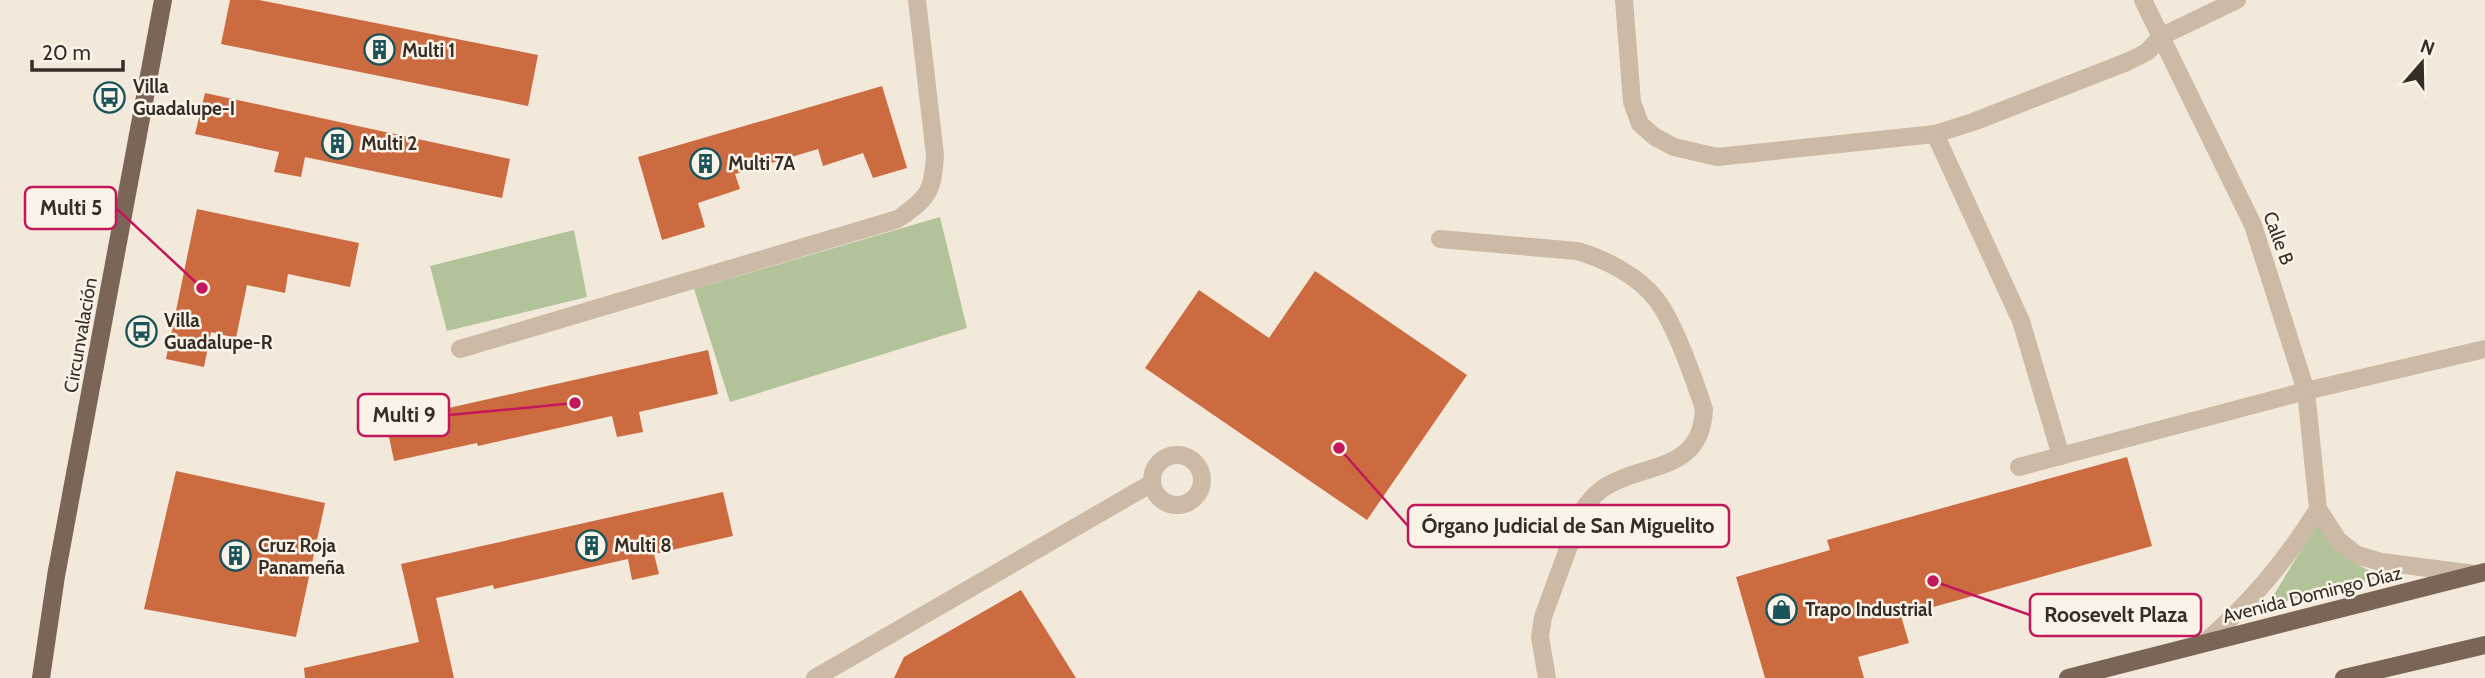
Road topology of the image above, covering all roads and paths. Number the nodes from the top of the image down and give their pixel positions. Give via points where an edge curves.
1 (163, 0) edge
2 (917, 0) edge
3 (1624, 0) edge
4 (2143, 0) edge
5 (2237, 0) edge
6 (2162, 36) junction
7 (1935, 134) junction
8 (1440, 239) dead end
9 (2485, 348) edge
10 (460, 349) dead end
11 (2306, 391) junction
12 (2061, 456) junction
13 (2019, 467) dead end
14 (1152, 483) dead end
15 (2318, 509) junction
16 (2481, 573) edge
17 (2204, 643) junction
18 (2485, 645) edge
19 (40, 678) edge
20 (814, 678) edge
21 (1547, 678) edge
22 (2068, 678) edge
23 (2344, 678) edge

1 - 19 main road, Circunvalación
2 - 10 street via 935,155 933,180 922,202 898,219
3 - 7 street via 1632,102 1640,124 1674,148 1717,157
4 - 6 street, Calle B
5 - 6 street
6 - 7 street via 2147,52 2127,62
6 - 11 street, Calle B via 2253,225
7 - 12 street via 2021,321
8 - 21 street via 1577,251 1617,268 1655,298 1666,314 1704,409 1699,436 1682,457 1604,488 1580,513 1543,617 1540,637
9 - 11 street
11 - 12 street
11 - 15 street, Calle B
12 - 13 street
14 - 20 street
15 - 16 street, Calle B via 2338,540 2357,555
15 - 17 street via 2267,582
16 - 17 main road, Avenida Domingo Díaz
17 - 22 main road, Avenida Domingo Díaz
18 - 23 main road

